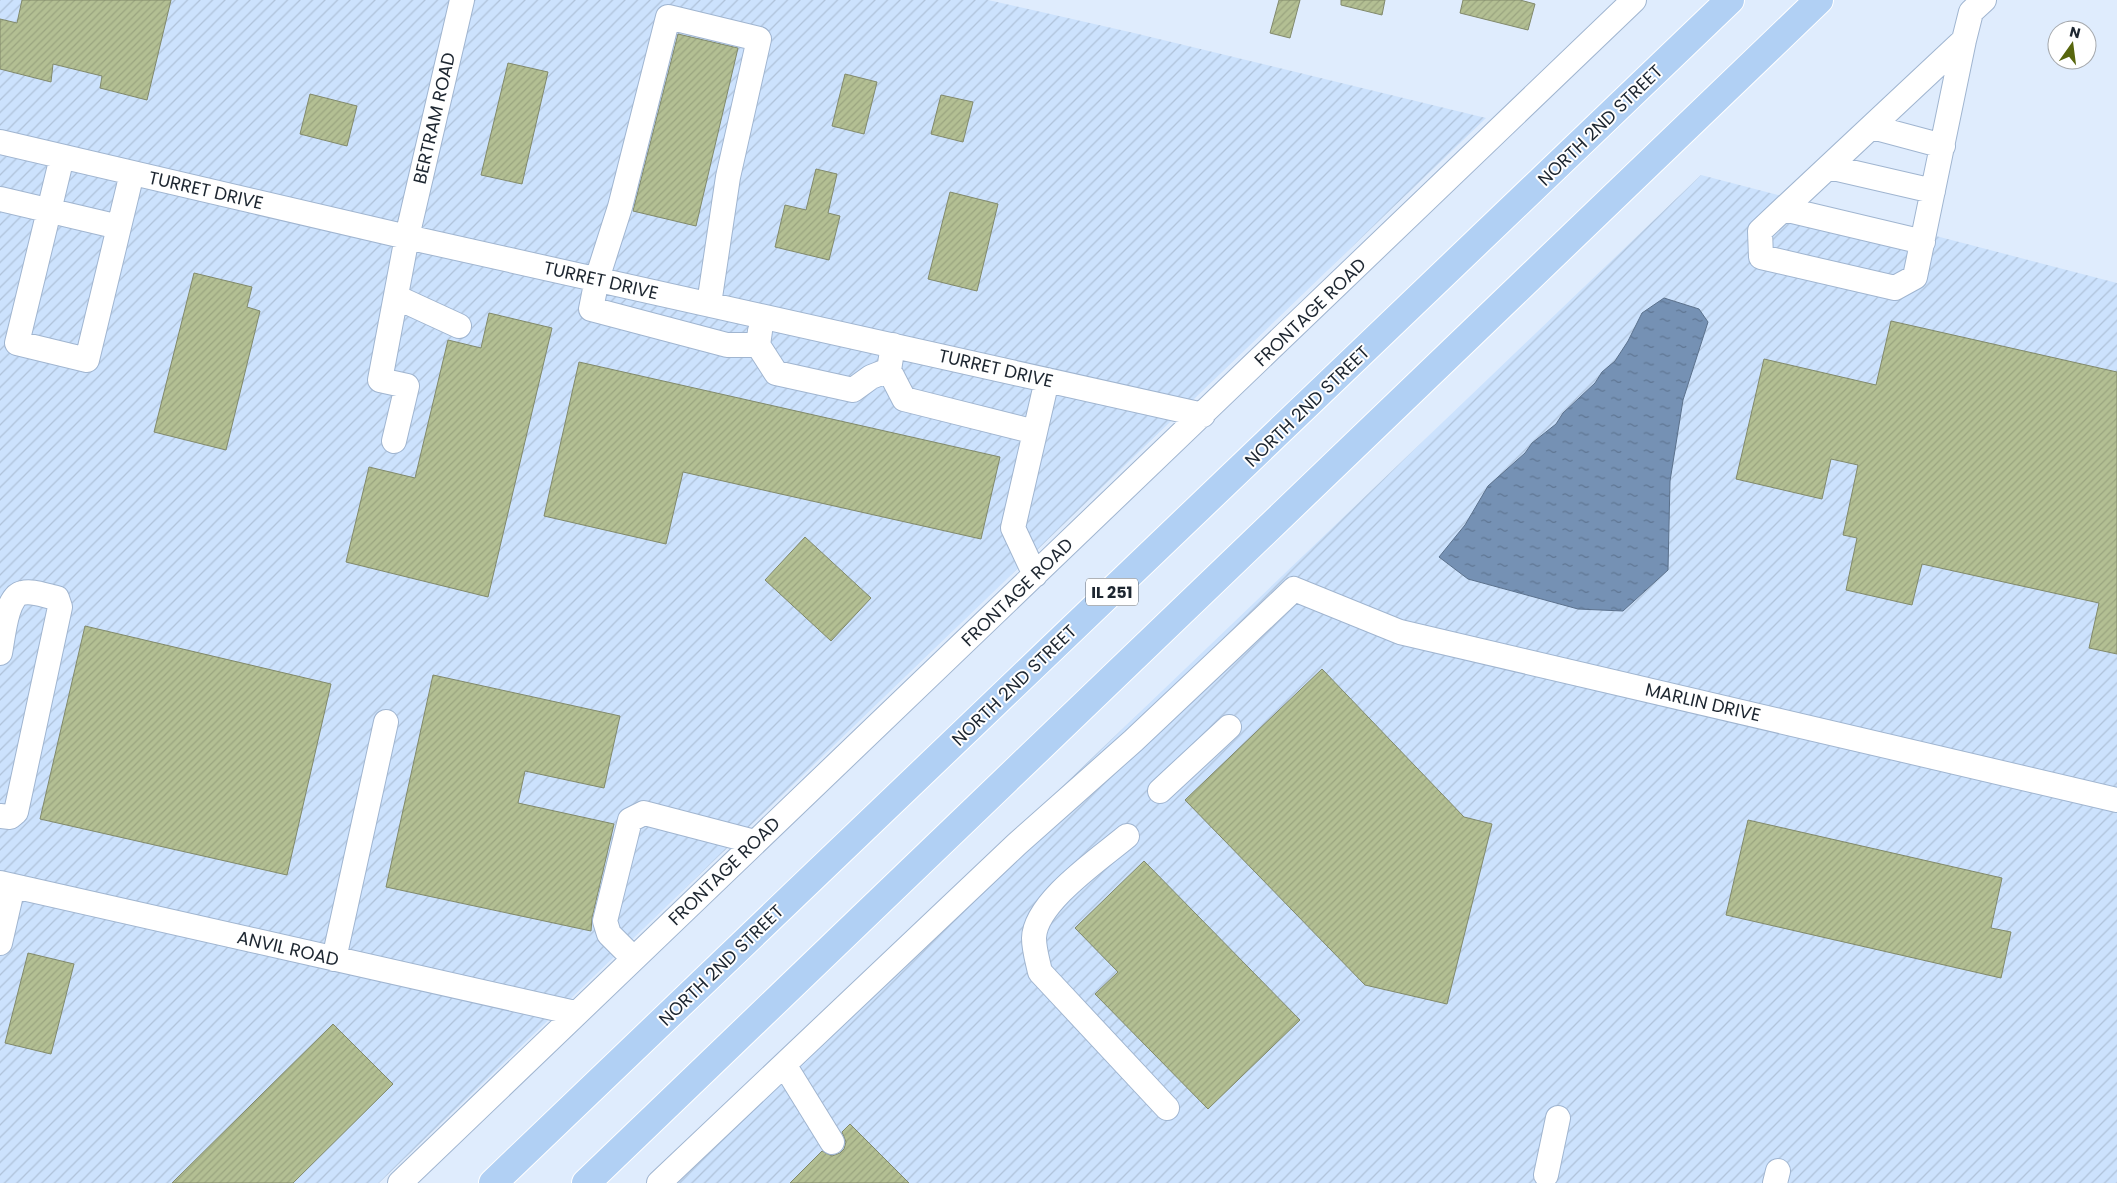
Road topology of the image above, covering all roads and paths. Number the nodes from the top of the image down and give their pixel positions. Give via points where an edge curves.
1 (462, 0) edge
2 (1634, 0) edge
3 (1730, 0) edge
4 (1819, 0) edge
5 (1984, 0) edge
6 (1964, 40) junction
7 (1872, 126) junction
8 (0, 142) edge
9 (1943, 146) junction
10 (62, 157) junction
11 (1829, 167) junction
12 (132, 173) junction
13 (1934, 192) junction
14 (0, 199) edge
15 (1784, 209) junction
16 (49, 210) junction
17 (119, 227) junction
18 (407, 237) junction
19 (1923, 242) junction
20 (597, 279) junction
21 (396, 297) junction
22 (709, 304) junction
23 (762, 316) junction
24 (459, 326) dead end
25 (758, 345) junction
26 (893, 345) junction
27 (889, 370) junction
28 (1047, 380) junction
29 (1203, 414) junction
30 (1035, 432) junction
31 (394, 441) dead end
32 (1035, 575) junction
33 (0, 653) edge
34 (386, 722) dead end
35 (1230, 727) dead end
36 (1160, 791) dead end
37 (2117, 800) edge
38 (0, 816) edge
39 (1127, 836) dead end
40 (754, 842) junction
41 (7, 884) edge
42 (0, 943) edge
43 (334, 958) junction
44 (633, 958) junction
45 (575, 1013) junction
46 (785, 1066) junction
47 (1167, 1108) dead end
48 (1558, 1118) dead end
49 (832, 1142) dead end
50 (1546, 1174) dead end
51 (668, 1179) edge
52 (400, 1183) edge
53 (493, 1183) edge
54 (586, 1183) edge

1 - 18 street, BERTRAM ROAD
2 - 29 street, FRONTAGE ROAD
3 - 53 main road, NORTH 2ND STREET / IL 251
4 - 54 main road
5 - 6 street via 1972,12
6 - 7 street
6 - 9 street
7 - 9 street
7 - 11 street
8 - 10 street, TURRET DRIVE
9 - 13 street
10 - 12 street, TURRET DRIVE
10 - 16 street
11 - 13 street
11 - 15 street
12 - 17 street
12 - 18 street, TURRET DRIVE
13 - 19 street
14 - 16 street
15 - 19 street
15 - 19 street via 1760,231 1761,257 1895,288 1915,276
16 - 17 street
16 - 17 street via 17,343 87,360
18 - 20 street, TURRET DRIVE
18 - 21 street, BERTRAM ROAD
20 - 22 street, TURRET DRIVE
20 - 22 street via 620,207 668,17 758,39 728,177
20 - 25 street via 591,309 727,345
21 - 24 street
21 - 31 street, BERTRAM ROAD via 380,380 407,386
22 - 23 street, TURRET DRIVE
23 - 25 street
23 - 26 street, TURRET DRIVE
25 - 27 street via 776,373 852,390
26 - 27 street
26 - 28 street, TURRET DRIVE
27 - 30 street via 904,399
28 - 29 street, TURRET DRIVE
28 - 30 street
29 - 32 street, FRONTAGE ROAD
30 - 32 street via 1014,528
32 - 40 street, FRONTAGE ROAD
33 - 38 street via 11,600 19,593 32,592 57,598 60,607 16,812 10,817
34 - 43 street
35 - 36 street
37 - 46 street, MARLIN DRIVE via 1400,632 1294,589 1133,741 1017,844
39 - 47 street via 1053,898 1034,937 1036,956 1040,972
40 - 44 street, FRONTAGE ROAD
40 - 44 street via 644,813 630,820 605,921 609,934
41 - 42 street
41 - 43 street, ANVIL ROAD
43 - 45 street, ANVIL ROAD
44 - 45 street, FRONTAGE ROAD
45 - 52 street, FRONTAGE ROAD
46 - 49 street
46 - 51 street
48 - 50 street

